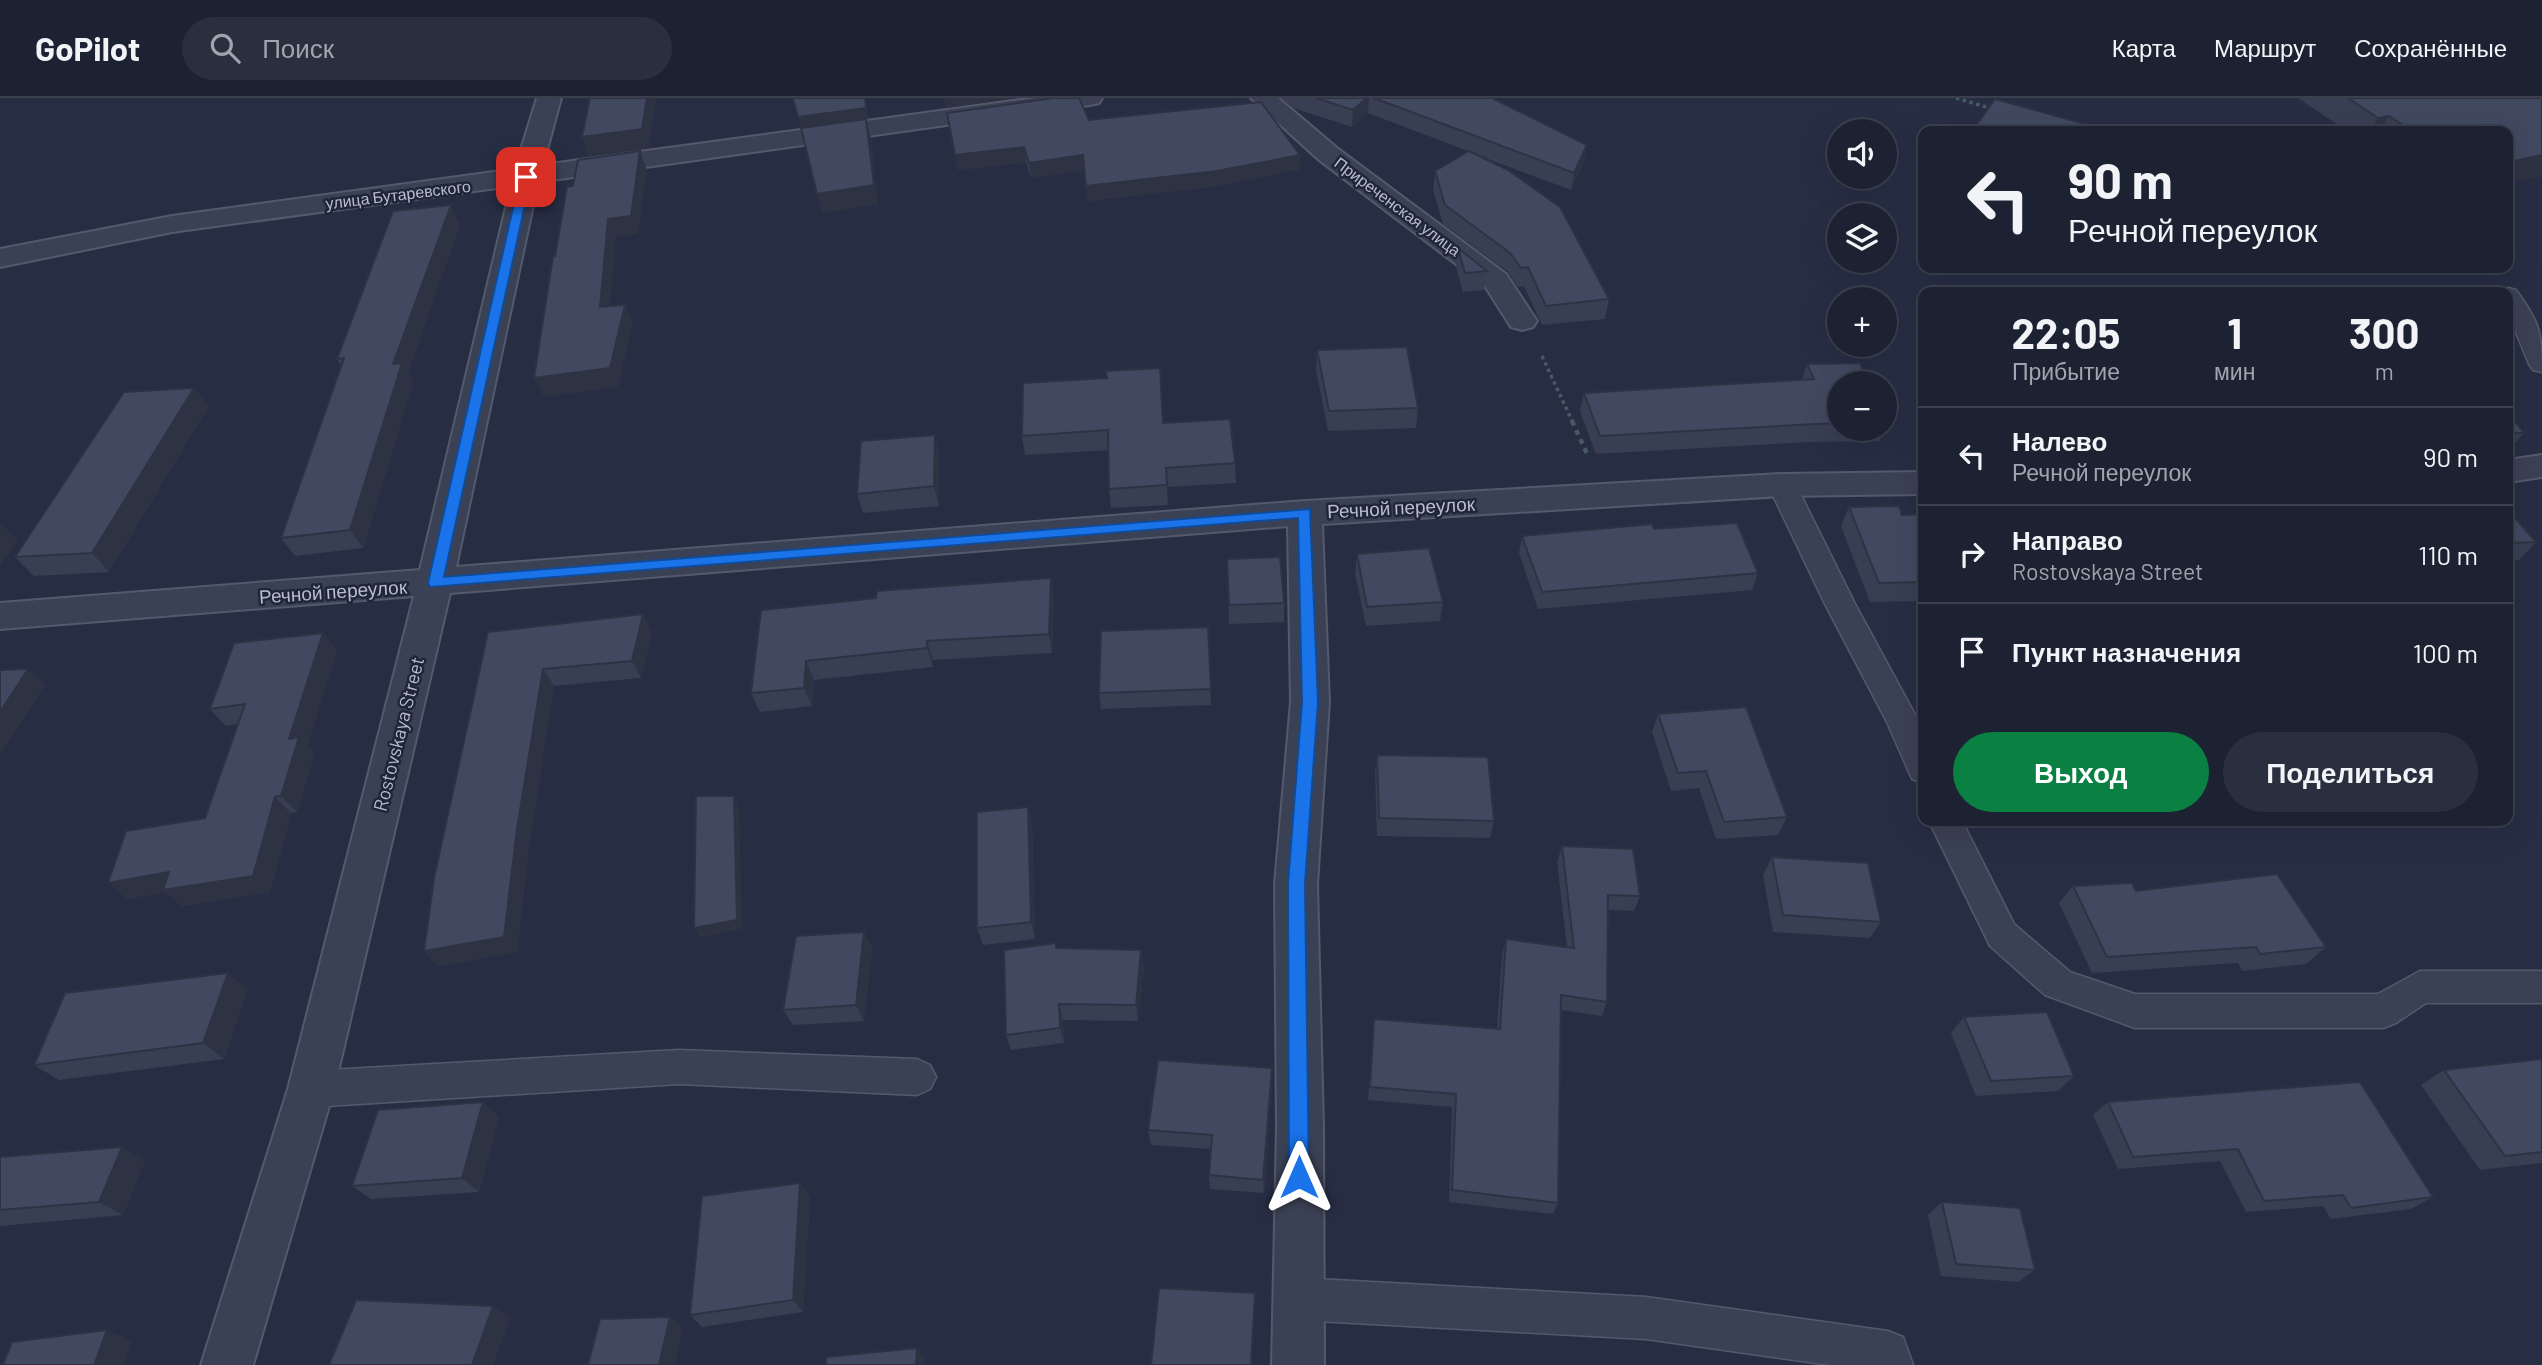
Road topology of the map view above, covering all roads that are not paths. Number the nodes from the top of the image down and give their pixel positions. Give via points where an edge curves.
1 (549, 98) edge
2 (1090, 98) edge
3 (1263, 98) edge
4 (526, 177) junction
5 (0, 258) edge
6 (2513, 302) edge
7 (1522, 321) road end
8 (2542, 364) edge
9 (2542, 466) edge
10 (2513, 470) edge
11 (1918, 483) edge
12 (1782, 485) junction
13 (1305, 513) junction
14 (435, 583) junction
15 (0, 616) edge
16 (1918, 758) edge
17 (1948, 826) edge
18 (2542, 987) edge
19 (917, 1077) dead end
20 (312, 1089) junction
21 (1299, 1299) junction
22 (227, 1365) edge
23 (1298, 1365) edge
24 (1892, 1365) edge

1 - 4 street, Rostovskaya Street
2 - 4 street, улица Бутаревского
3 - 7 street, Приреченская улица via 1328,154 1496,280
4 - 5 street, улица Бутаревского via 172,224
4 - 14 street, Rostovskaya Street
6 - 8 lane
9 - 10 street
11 - 12 street, Речной переулок
12 - 13 street, Речной переулок
12 - 16 lane
13 - 14 street, Речной переулок
13 - 21 street via 1310,702 1296,884
14 - 15 street, Речной переулок
14 - 20 street, Rostovskaya Street
17 - 18 lane via 2002,935 2057,984 2135,1011 2383,1012 2420,987
19 - 20 lane via 679,1067
20 - 22 street, Rostovskaya Street
21 - 23 street
21 - 24 lane via 1646,1318 1888,1352

